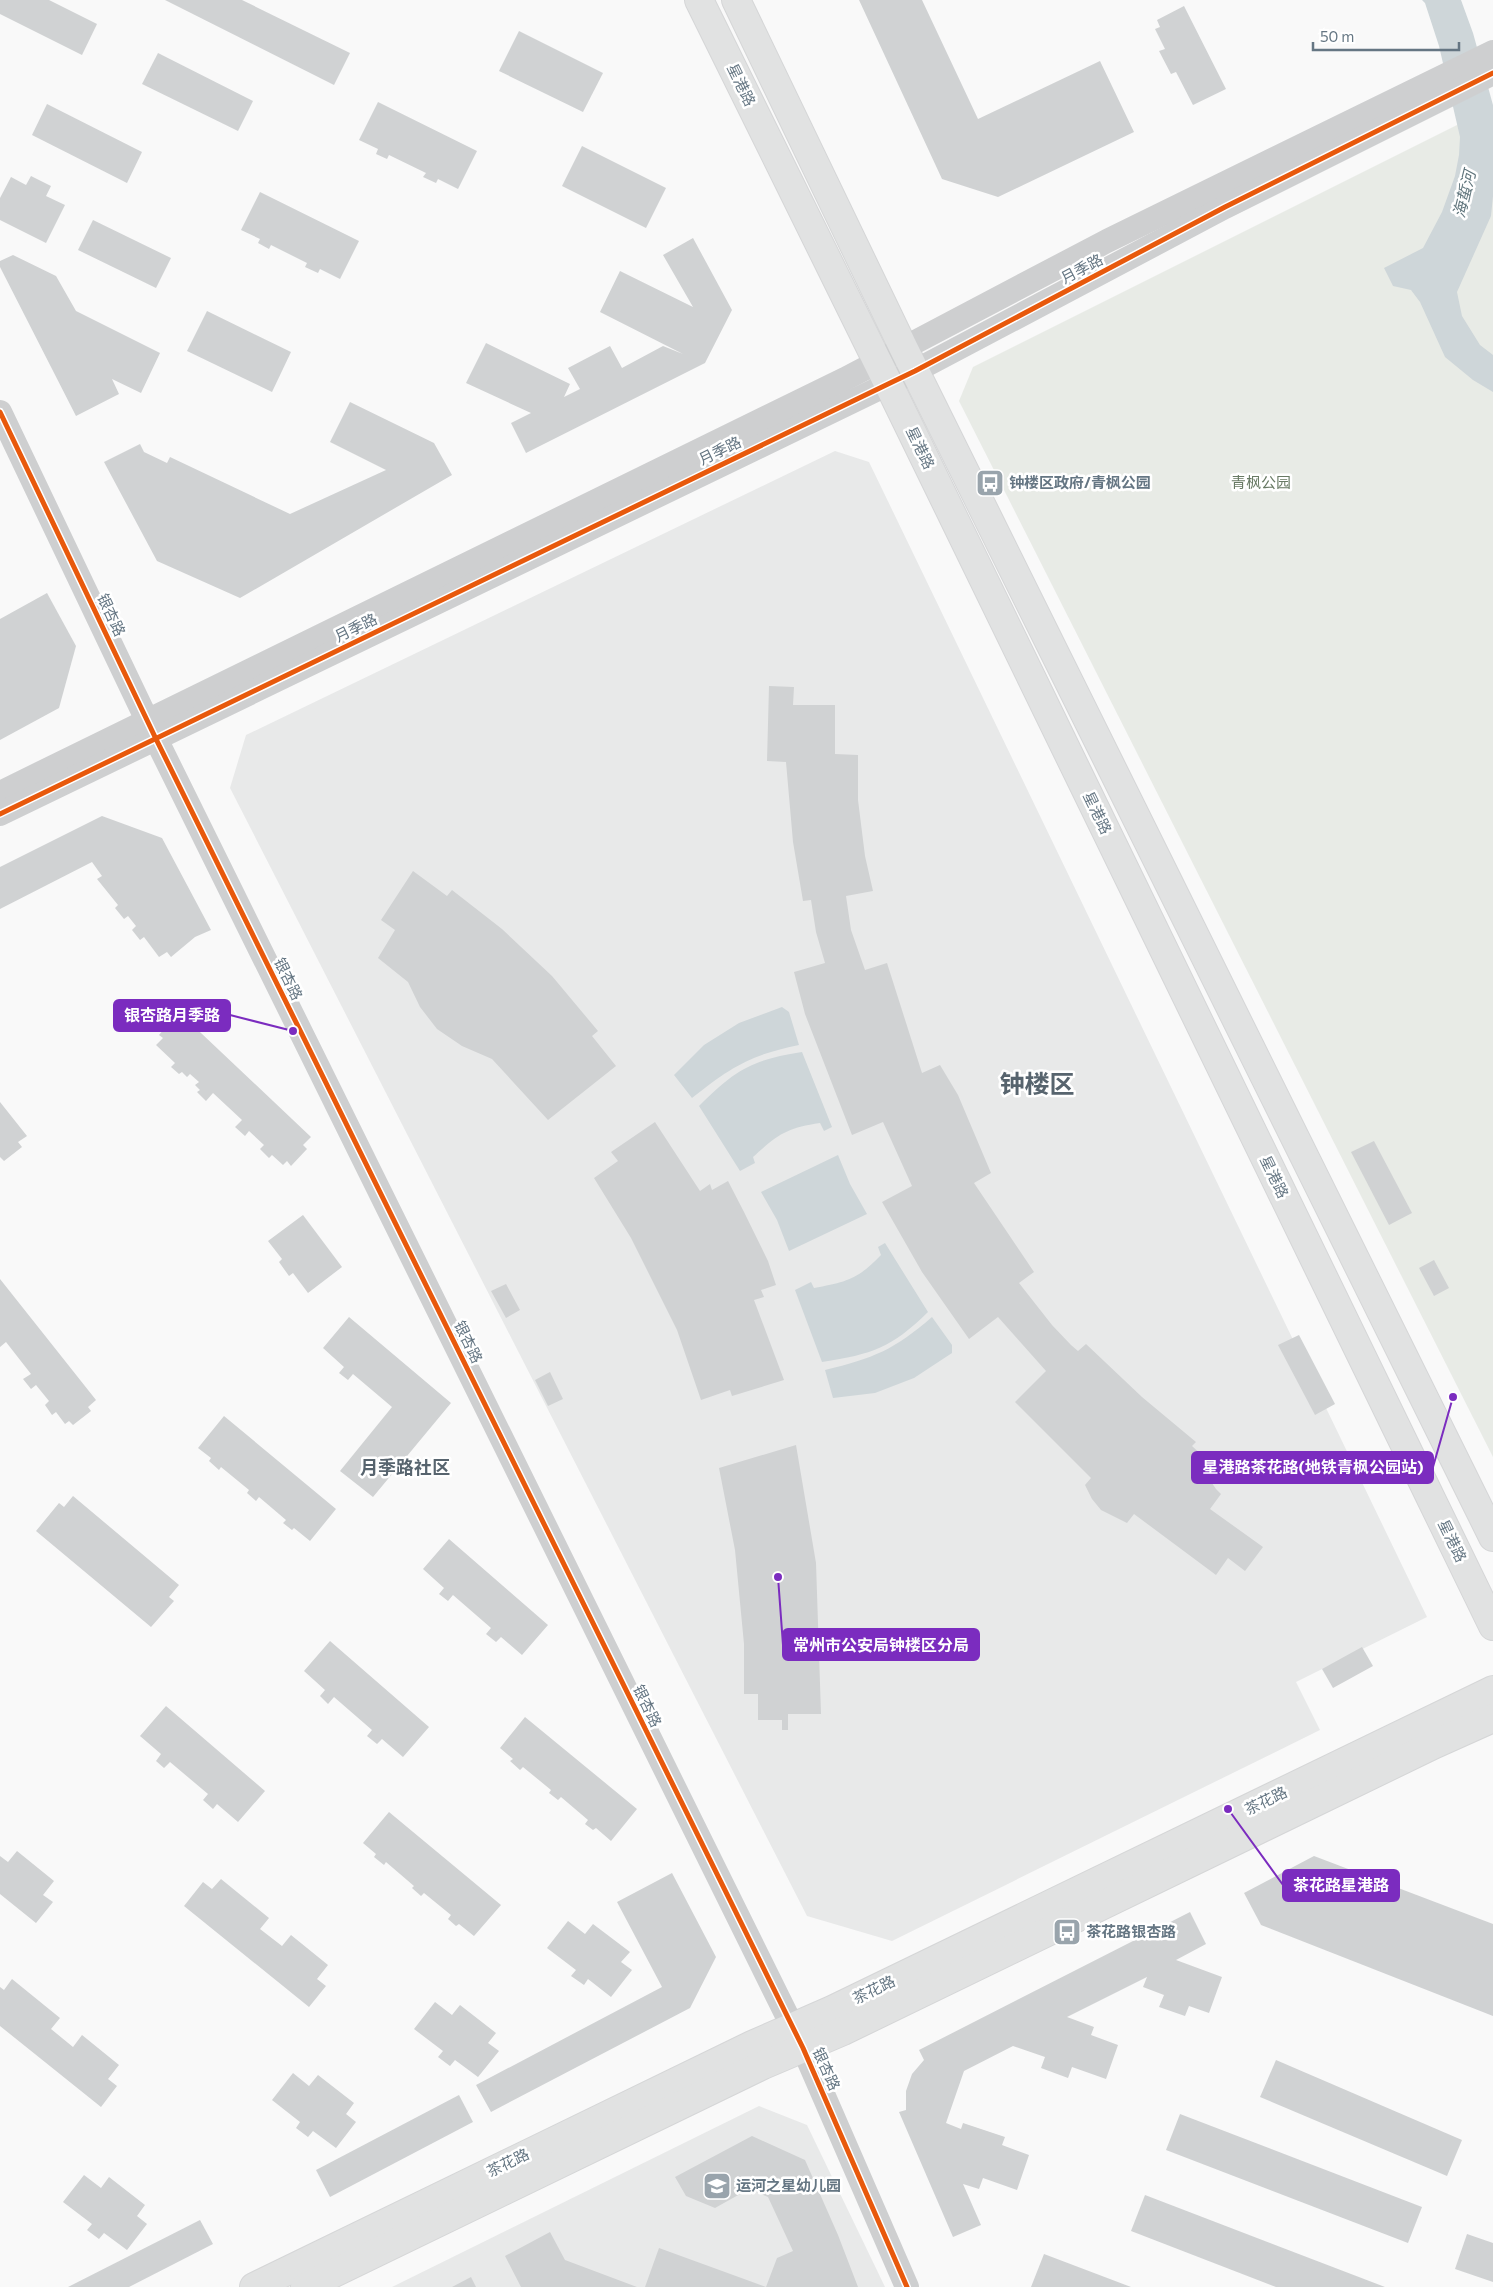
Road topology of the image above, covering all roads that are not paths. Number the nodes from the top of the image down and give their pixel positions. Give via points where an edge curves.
1 (699, 0) edge
2 (736, 0) edge
3 (1490, 63) edge
4 (909, 360) junction
5 (883, 373) junction
6 (0, 412) edge
7 (152, 730) junction
8 (0, 793) edge
9 (0, 814) edge
10 (1493, 1538) edge
11 (1493, 1626) edge
12 (1493, 1690) edge
13 (1493, 1718) edge
14 (797, 2038) junction
15 (254, 2287) edge
16 (305, 2287) edge
17 (906, 2287) edge

1 - 5 main road, 星港路
2 - 4 main road, 星港路
3 - 4 street, 月季路 via 1225,207
4 - 5 street, 月季路
4 - 10 main road, 星港路
5 - 7 street, 月季路
5 - 11 main road, 星港路
6 - 7 street, 银杏路
7 - 8 street, 月季路
7 - 9 street, 月季路
7 - 14 street, 银杏路
12 - 14 main road, 茶花路 via 841,2006
13 - 14 main road, 茶花路 via 843,2030
14 - 15 main road, 茶花路 via 752,2044
14 - 16 main road, 茶花路 via 762,2065
14 - 17 street, 银杏路

